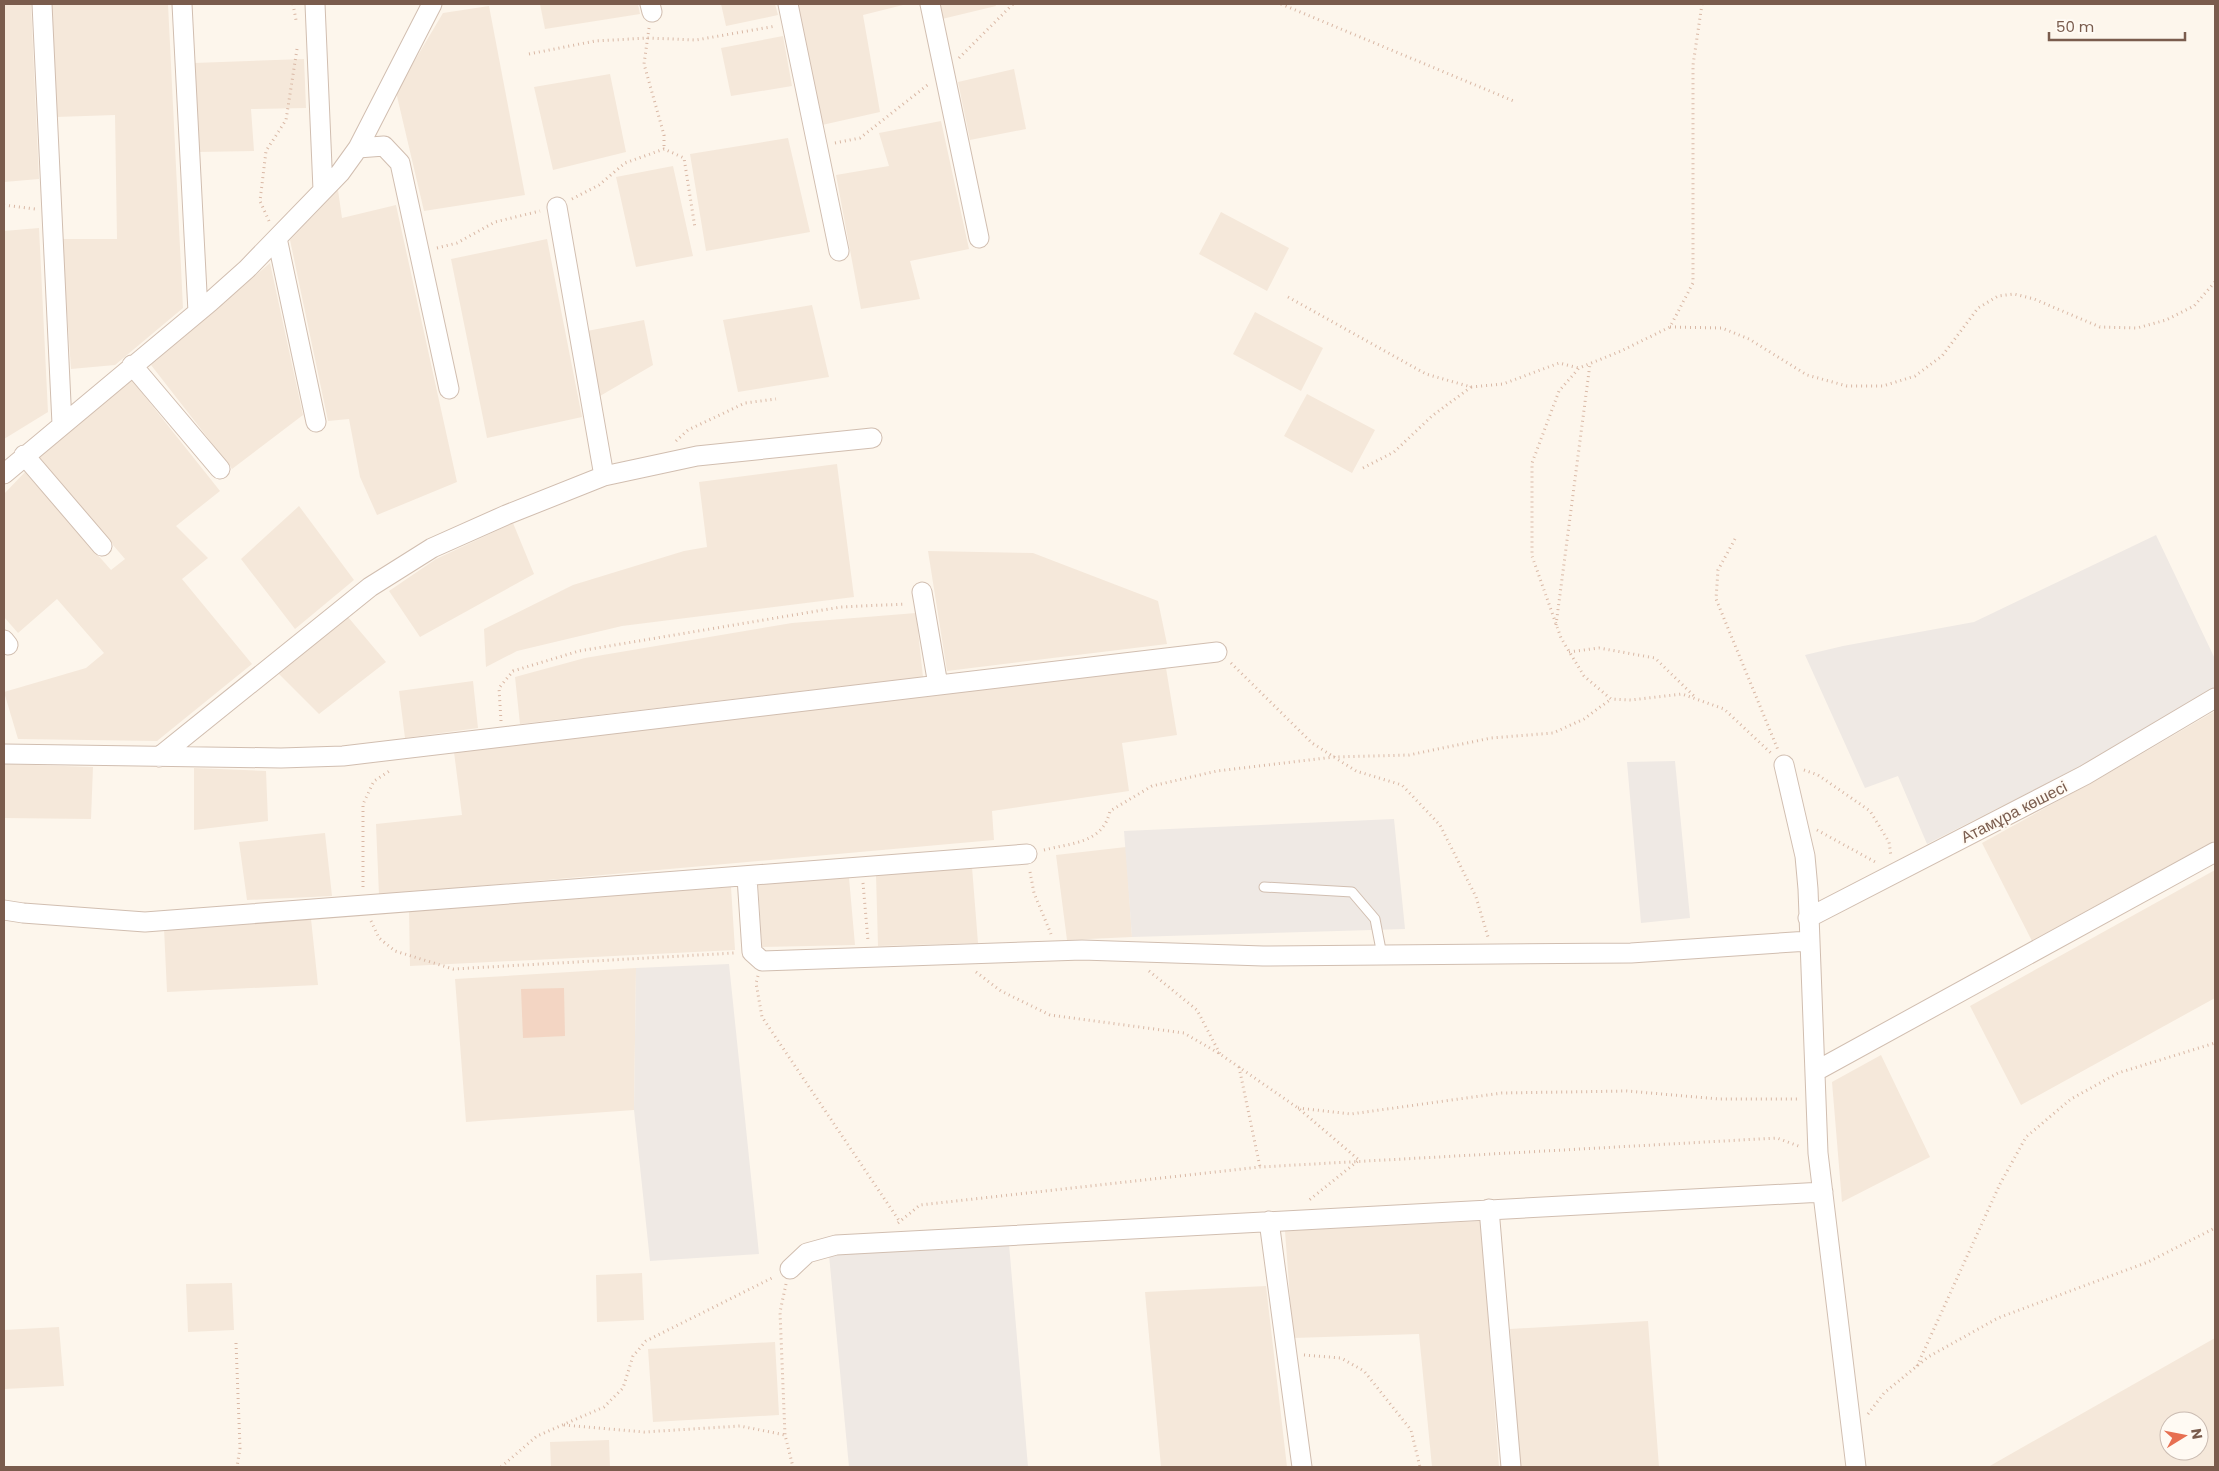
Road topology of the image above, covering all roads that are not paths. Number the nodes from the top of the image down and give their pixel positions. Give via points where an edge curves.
1 (42, 4) edge
2 (182, 4) edge
3 (315, 4) edge
4 (432, 4) edge
5 (788, 4) edge
6 (930, 4) edge
7 (358, 148) junction
8 (323, 190) junction
9 (557, 207) road end
10 (277, 238) junction
11 (979, 238) dead end
12 (839, 251) dead end
13 (198, 312) junction
14 (132, 365) junction
15 (449, 389) dead end
16 (316, 422) dead end
17 (62, 424) junction
18 (872, 438) dead end
19 (24, 456) junction
20 (220, 469) dead end
21 (4, 474) edge
22 (604, 476) junction
23 (102, 546) dead end
24 (923, 598) road end
25 (1217, 652) road end
26 (938, 685) junction
27 (2215, 698) edge
28 (4, 754) edge
29 (159, 756) junction
30 (1784, 765) road end
31 (2215, 852) edge
32 (1027, 854) road end
33 (747, 877) junction
34 (1264, 887) dead end
35 (4, 910) edge
36 (1808, 918) junction
37 (1809, 941) junction
38 (1382, 955) junction
39 (1816, 1071) junction
40 (1823, 1192) junction
41 (1489, 1209) junction
42 (1269, 1221) junction
43 (790, 1269) road end
44 (1302, 1467) edge
45 (1511, 1467) edge
46 (1856, 1467) edge

1 - 17 street
2 - 13 street
3 - 8 street
4 - 7 street
5 - 12 street
6 - 11 street
7 - 8 street
7 - 15 street via 384,146 400,164
8 - 10 street
9 - 22 street
10 - 13 street
10 - 16 street
13 - 14 street
14 - 17 street
14 - 20 street
17 - 19 street
18 - 22 street via 697,456
19 - 21 street
19 - 23 street
22 - 29 street via 432,548 385,577
24 - 26 street
25 - 26 street
26 - 29 street via 343,756
27 - 36 street, Атамұра көшесі via 2085,775
28 - 29 street
30 - 36 street via 1805,856
31 - 39 street
32 - 33 street
33 - 35 street via 145,922
33 - 38 street via 752,952 762,960 1058,951
34 - 38 lane via 1352,892 1375,919
36 - 37 street
37 - 38 street via 1631,953
37 - 39 street
39 - 40 street via 1818,1153
40 - 41 street
40 - 46 street
41 - 42 street
41 - 45 street
42 - 43 street via 836,1245 807,1253
42 - 44 street

